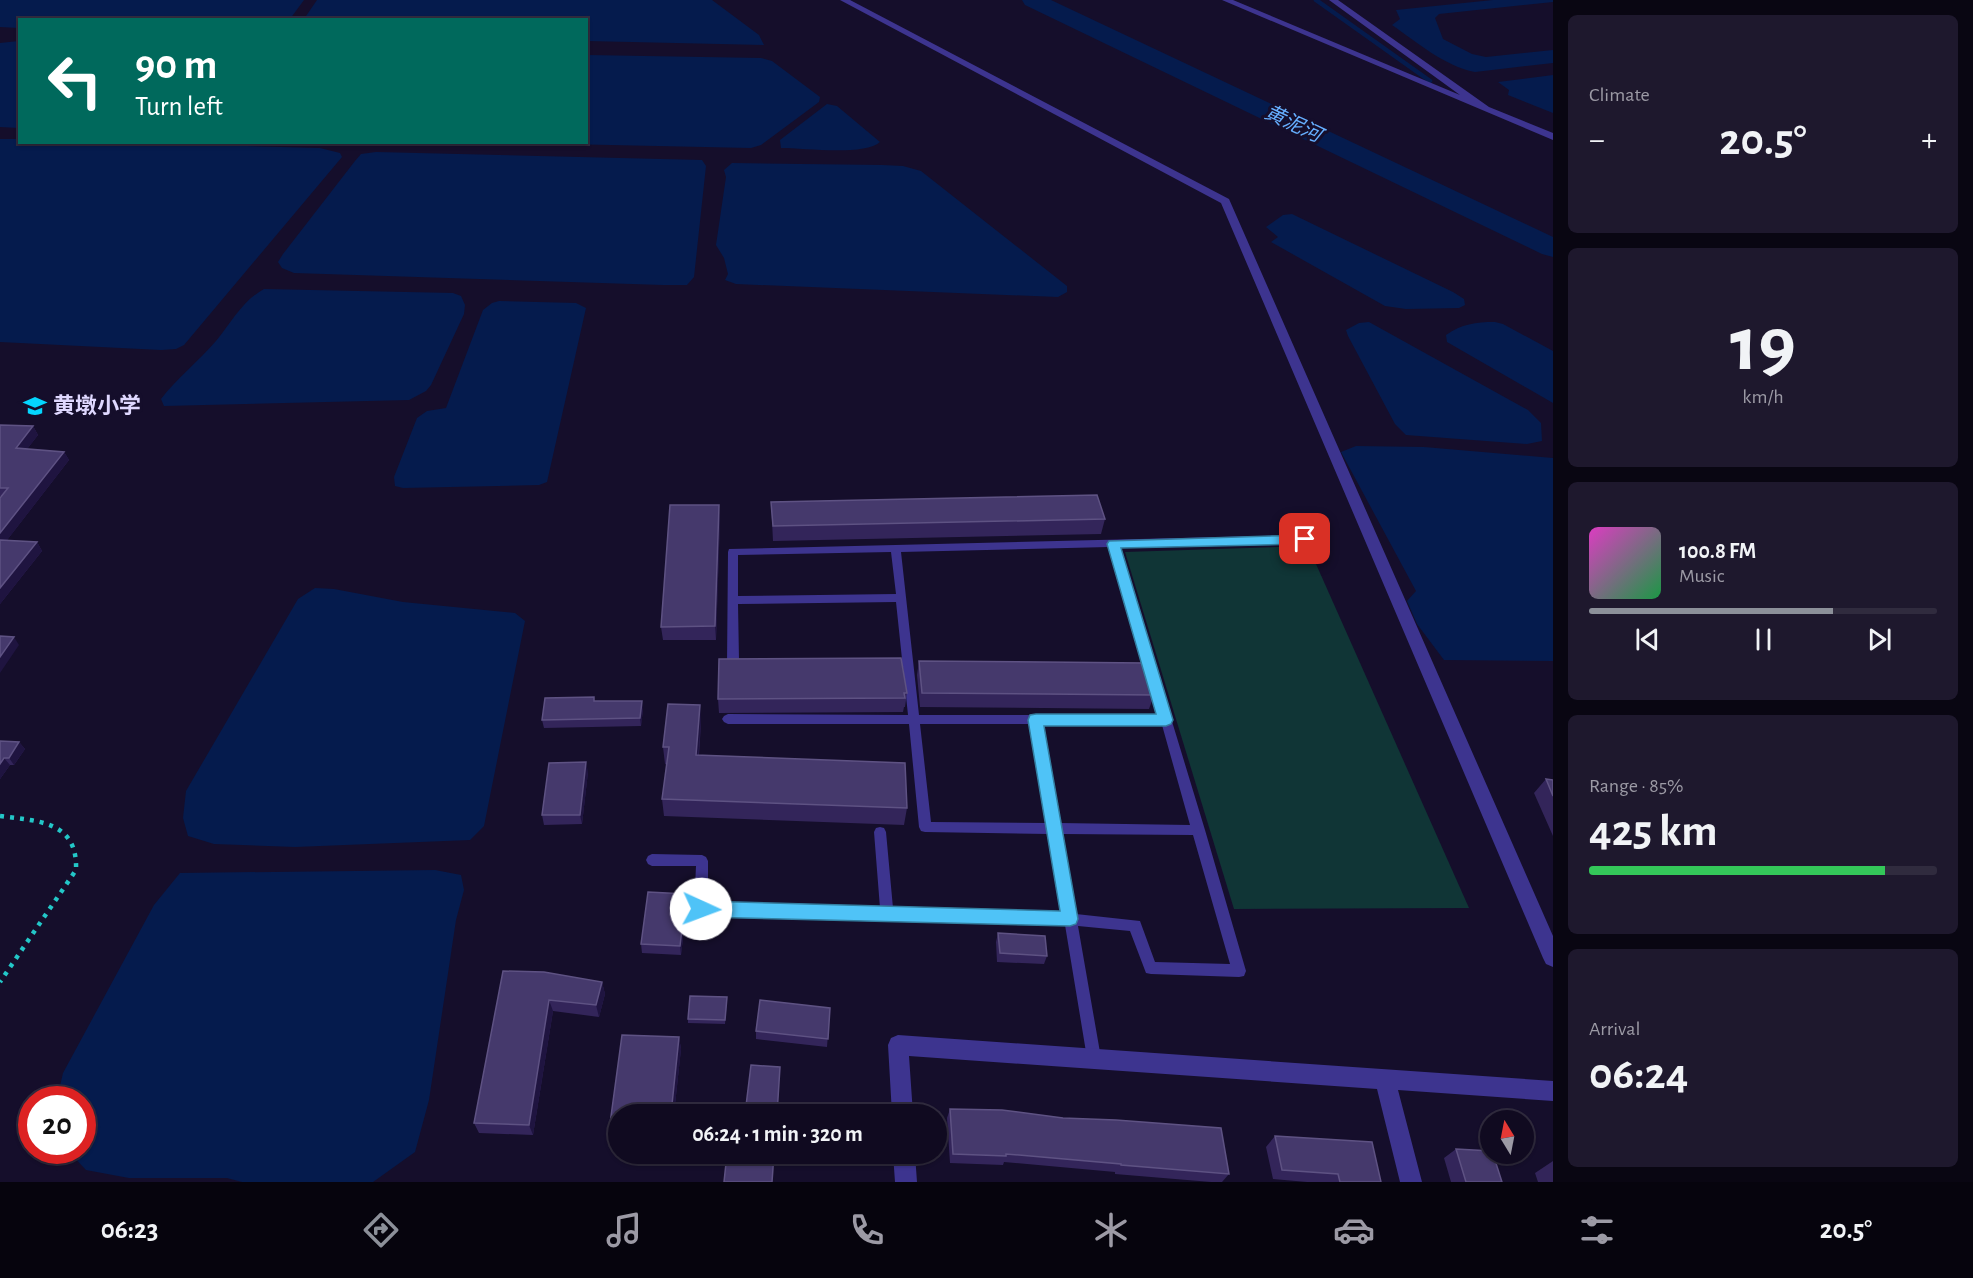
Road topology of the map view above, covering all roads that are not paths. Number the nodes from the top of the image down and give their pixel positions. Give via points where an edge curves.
1 (844, 0) edge
2 (1226, 0) edge
3 (1333, 0) edge
4 (1486, 109) junction
5 (1553, 137) edge
6 (1305, 539) dead end
7 (1113, 544) junction
8 (896, 548) junction
9 (901, 597) junction
10 (733, 600) junction
11 (873, 663) edge
12 (908, 663) junction
13 (756, 664) edge
14 (728, 719) dead end
15 (914, 719) junction
16 (1036, 720) junction
17 (1166, 720) junction
18 (1054, 828) junction
19 (1199, 830) junction
20 (880, 832) dead end
21 (652, 860) dead end
22 (887, 914) junction
23 (1070, 919) junction
24 (1553, 958) edge
25 (1094, 1058) junction
26 (1385, 1078) junction
27 (1553, 1091) edge
28 (901, 1104) edge
29 (905, 1164) edge
30 (906, 1182) edge
31 (1411, 1182) edge

1 - 24 street via 1225,201
2 - 4 street
3 - 4 street
4 - 5 street
6 - 7 lane
7 - 8 lane
7 - 17 lane
8 - 9 lane
8 - 10 lane via 732,552
9 - 10 lane
9 - 12 lane
10 - 13 lane via 733,664
11 - 12 lane
12 - 15 lane
14 - 15 lane
15 - 16 lane
15 - 18 lane via 925,827
16 - 17 lane
16 - 18 lane
17 - 19 lane
18 - 19 lane
18 - 23 lane
19 - 23 lane via 1239,971 1151,968 1135,925
20 - 22 lane
21 - 22 lane via 702,861 701,909
22 - 23 lane
23 - 25 lane
25 - 26 street
25 - 28 street via 898,1045
26 - 27 street
26 - 31 street
29 - 30 street

